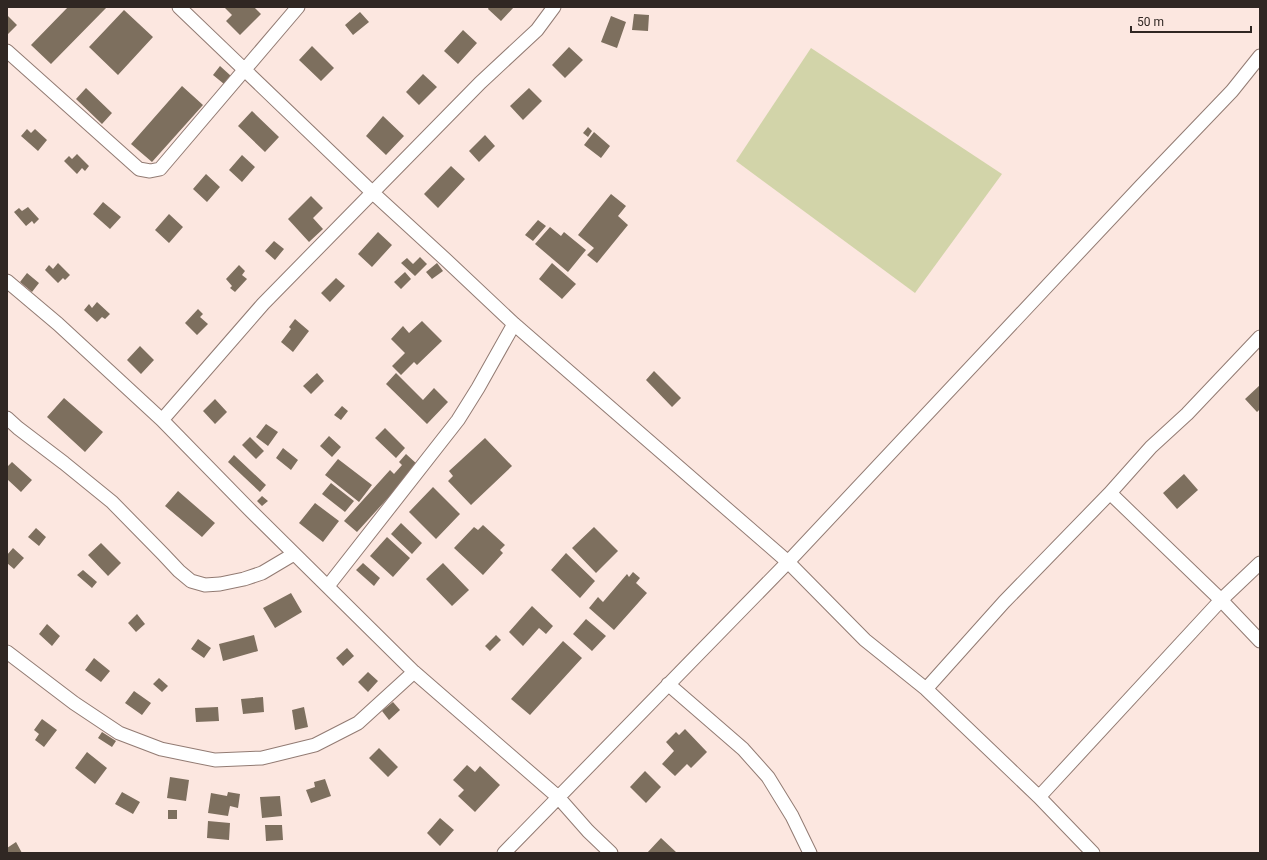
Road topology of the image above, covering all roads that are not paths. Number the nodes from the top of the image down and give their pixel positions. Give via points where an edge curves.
1 (179, 7) edge
2 (298, 7) edge
3 (554, 7) edge
4 (7, 51) edge
5 (1260, 56) edge
6 (245, 70) junction
7 (373, 193) junction
8 (7, 282) edge
9 (514, 324) junction
10 (1260, 338) edge
11 (7, 418) edge
12 (162, 420) junction
13 (1110, 493) junction
14 (294, 554) junction
15 (788, 562) junction
16 (1260, 563) edge
17 (328, 586) junction
18 (1221, 600) junction
19 (1260, 641) edge
20 (7, 652) edge
21 (414, 672) junction
22 (668, 684) junction
23 (926, 688) junction
24 (558, 797) junction
25 (1039, 797) junction
26 (504, 853) edge
27 (611, 853) edge
28 (810, 853) edge
29 (1093, 853) edge

1 - 6 street
2 - 6 street
3 - 7 street via 537,30 480,83
4 - 6 street via 139,169 150,172 160,169
5 - 15 street via 1232,91
6 - 7 street
7 - 9 street
7 - 12 street via 264,304
8 - 12 street via 58,324
9 - 15 street
9 - 17 street via 458,420
10 - 13 street via 1187,414 1151,447
11 - 14 street via 112,502 191,581 205,585 244,579 262,573
12 - 14 street
13 - 18 street
13 - 23 street via 1004,602
14 - 17 street
15 - 22 street
15 - 23 street via 865,640
16 - 18 street
17 - 21 street
18 - 19 street
18 - 25 street
20 - 21 street via 74,704 119,733 161,749 215,760 262,758 316,745 358,723
21 - 24 street
22 - 24 street
22 - 28 street via 743,749 768,777 792,816
23 - 25 street
24 - 26 street
24 - 27 street
25 - 29 street

